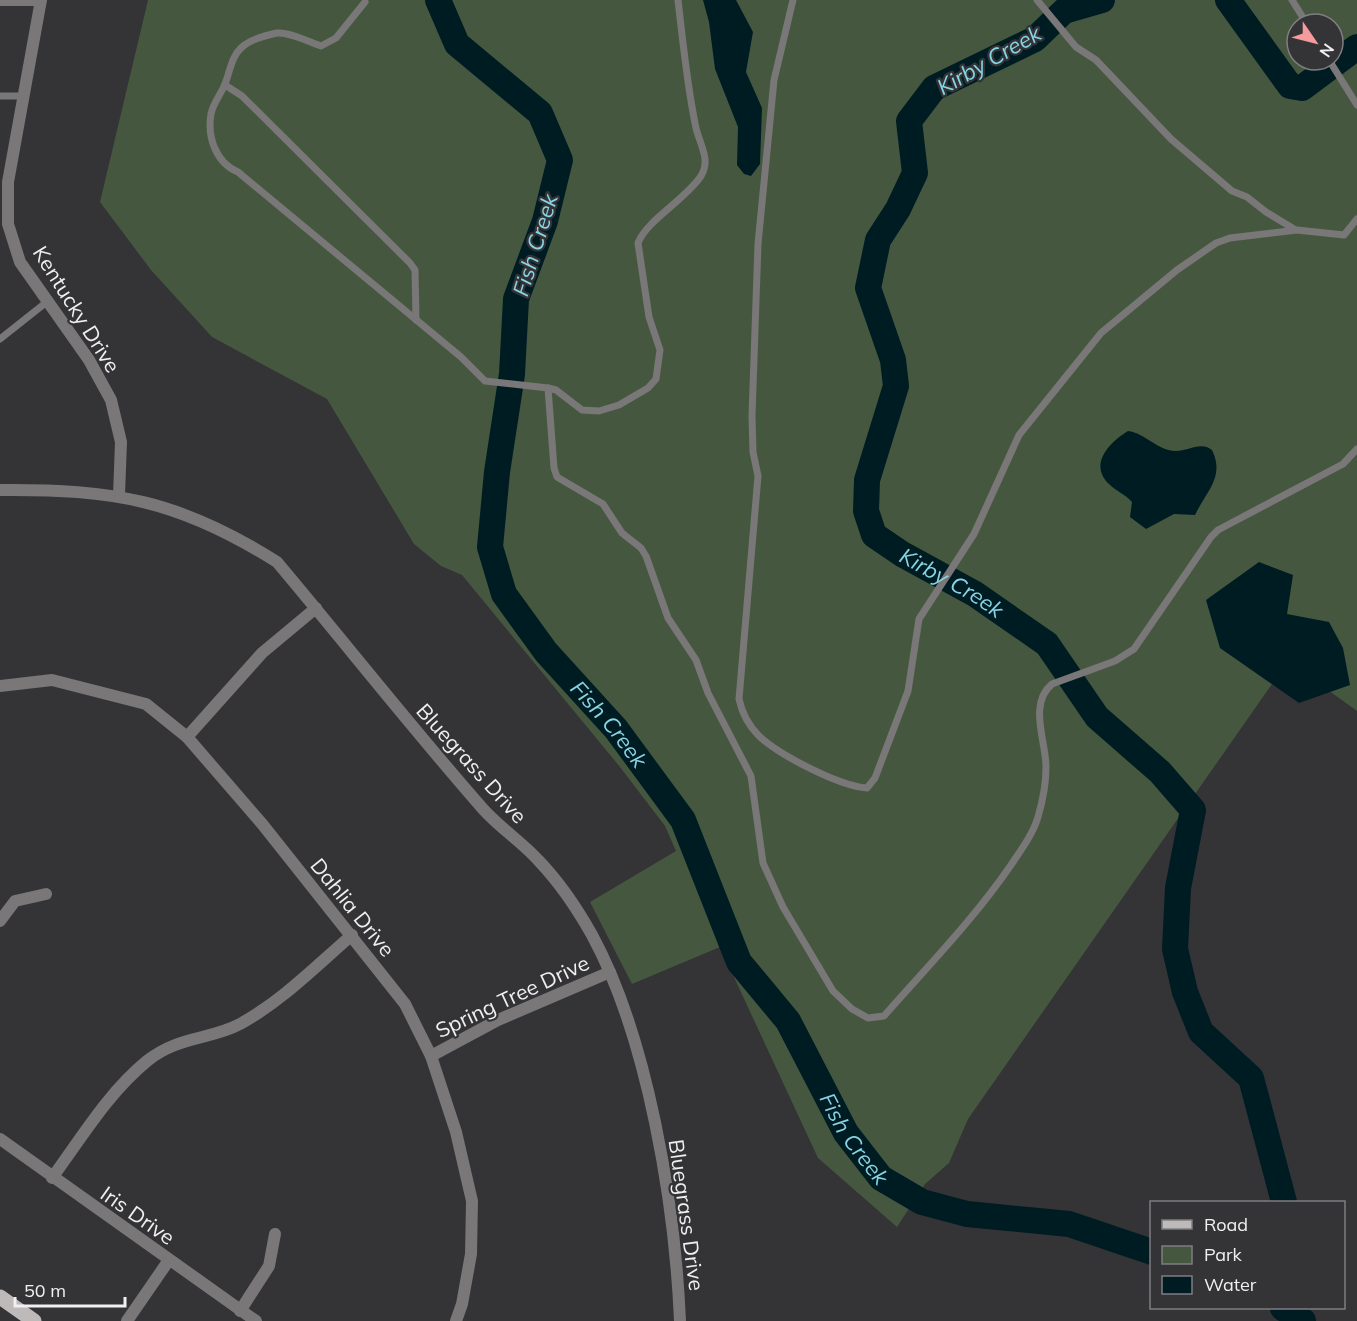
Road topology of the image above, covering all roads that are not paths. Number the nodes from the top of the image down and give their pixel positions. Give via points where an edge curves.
1 (0, 0) edge
2 (39, 0) edge
3 (678, 0) edge
4 (794, 0) edge
5 (365, 2) dead end
6 (1039, 2) edge
7 (1336, 72) edge
8 (225, 85) junction
9 (0, 96) edge
10 (23, 96) junction
11 (1357, 105) edge
12 (1357, 219) edge
13 (4, 225) edge
14 (1297, 230) junction
15 (1357, 230) edge
16 (1344, 235) junction
17 (48, 301) junction
18 (416, 320) junction
19 (0, 339) edge
20 (544, 387) junction
21 (1357, 449) edge
22 (0, 490) edge
23 (119, 495) junction
24 (316, 608) junction
25 (0, 686) edge
26 (187, 737) junction
27 (46, 894) dead end
28 (0, 921) edge
29 (352, 936) junction
30 (610, 972) junction
31 (431, 1056) junction
32 (0, 1139) edge
33 (52, 1178) junction
34 (275, 1234) dead end
35 (169, 1260) junction
36 (0, 1297) edge
37 (240, 1311) junction
38 (34, 1321) edge
39 (127, 1321) edge
40 (256, 1321) edge
41 (456, 1321) edge
42 (680, 1321) edge

1 - 2 street
2 - 10 street, Kentucky Drive
3 - 20 lane via 692,108 707,161 702,175 638,243 648,317 660,350 656,379 619,405 599,411 582,410 556,390
4 - 14 lane via 774,80 758,244 752,416 758,476 739,699 752,727 770,745 840,780 870,786 908,691 919,619 986,510 1018,435 1101,333 1216,243
5 - 8 lane via 336,38 321,46 278,33 247,43 231,61
6 - 14 lane via 1076,47 1096,60 1171,139 1232,191
7 - 11 lane
8 - 18 lane via 242,96 411,262 415,270
8 - 18 lane via 211,115 212,144 227,168 238,172
9 - 10 lane
10 - 13 street, Kentucky Drive
12 - 16 lane
13 - 17 street, Kentucky Drive via 20,262
14 - 16 lane
15 - 16 lane
17 - 19 lane
17 - 23 street, Kentucky Drive via 111,400 121,442
18 - 20 lane via 485,381
20 - 21 lane via 557,477 603,504 622,533 646,556 668,618 696,660 708,693 751,776 763,863 783,907 833,991 868,1018 884,1016 992,893 1035,826 1045,784 1040,704 1046,690 1134,649 1218,530 1343,464
22 - 23 street, Bluegrass Drive
23 - 24 street, Bluegrass Drive via 171,508 247,543 277,562
24 - 26 street via 262,653
24 - 30 street, Bluegrass Drive via 485,811 539,860 591,934
25 - 26 street, Dahlia Drive via 52,680 103,691 146,704
26 - 29 street, Dahlia Drive
27 - 28 street via 15,901
29 - 31 street, Dahlia Drive via 405,1004
29 - 33 street via 273,1003 238,1025 178,1042 149,1059 116,1089
30 - 31 street, Spring Tree Drive via 498,1020
30 - 42 street, Bluegrass Drive via 650,1100 678,1262
31 - 41 street, Dahlia Drive via 456,1132 472,1201 471,1254
32 - 33 street, Iris Drive
33 - 35 street, Iris Drive
34 - 37 street via 269,1266
35 - 37 street, Iris Drive
35 - 39 street
36 - 38 main road
37 - 40 street, Iris Drive

